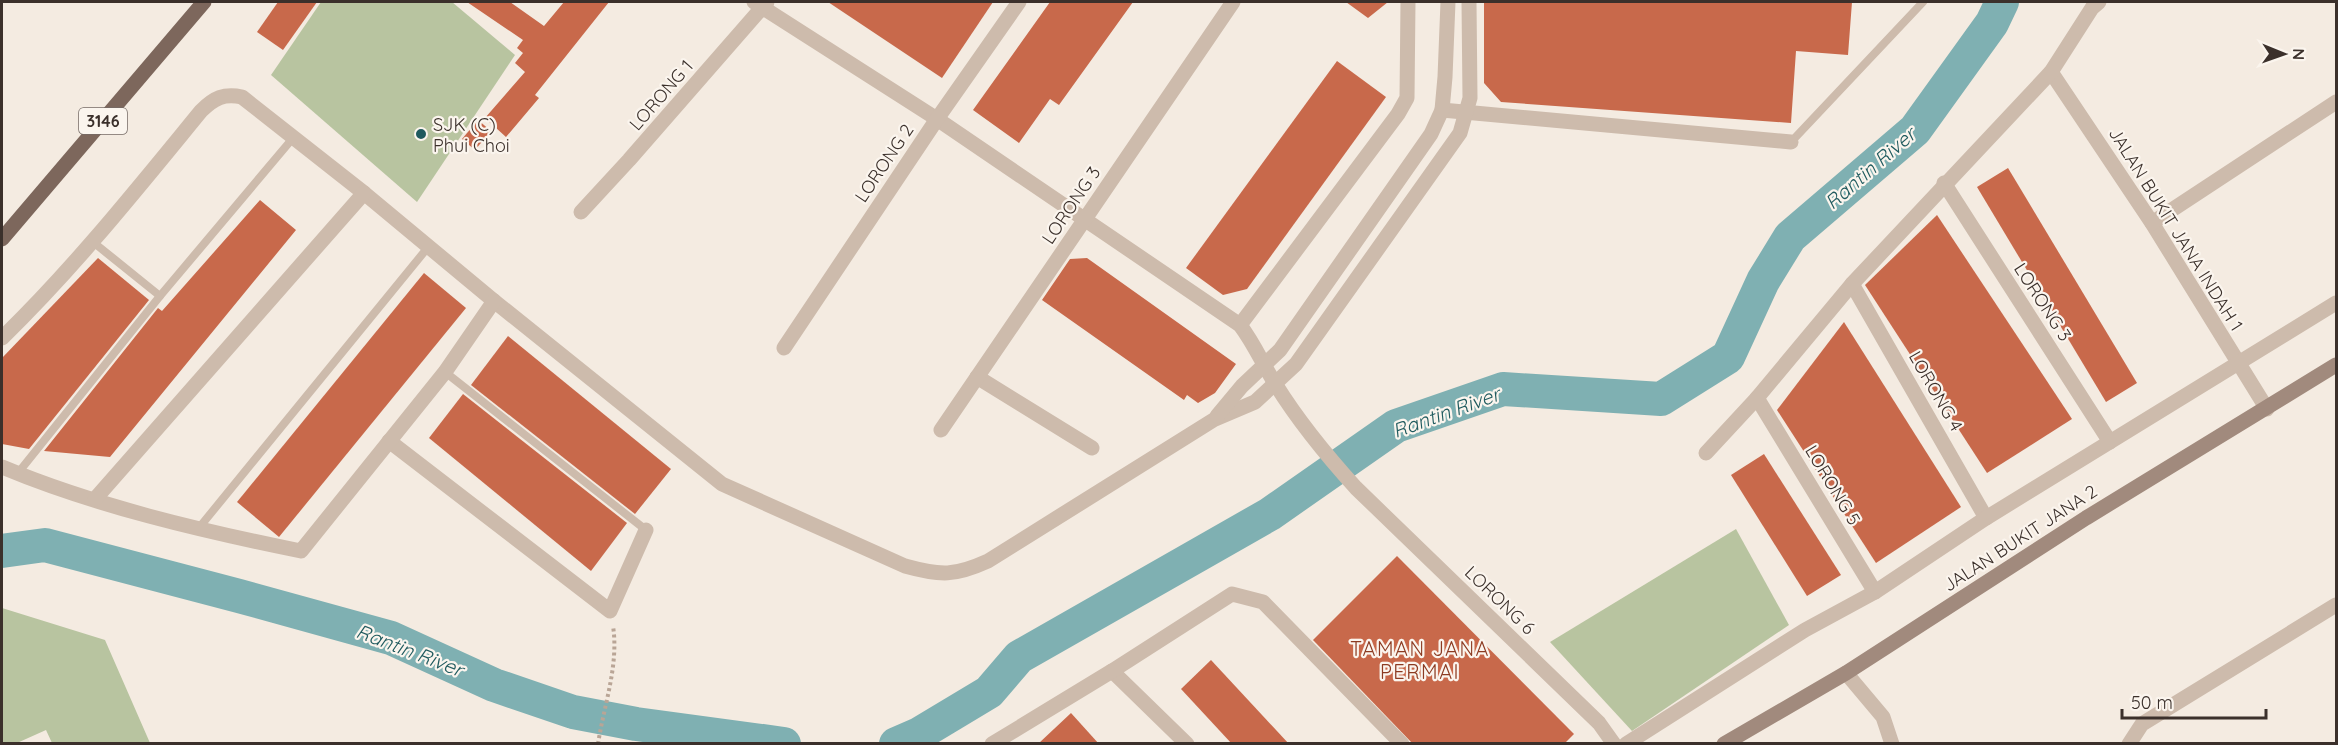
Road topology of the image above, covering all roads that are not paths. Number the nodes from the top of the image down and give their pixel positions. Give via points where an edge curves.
1 (204, 2) edge
2 (1020, 2) edge
3 (1233, 2) edge
4 (1407, 2) edge
5 (1448, 2) edge
6 (1469, 2) edge
7 (1923, 2) edge
8 (2100, 2) edge
9 (761, 4) edge
10 (2051, 72) junction
11 (2337, 102) edge
12 (1442, 110) junction
13 (1466, 112) junction
14 (938, 119) junction
15 (293, 138) junction
16 (1791, 142) joint
17 (1944, 183) junction
18 (364, 193) junction
19 (581, 212) dead end
20 (1085, 220) junction
21 (2152, 223) junction
22 (2, 239) edge
23 (93, 242) junction
24 (429, 246) junction
25 (1852, 284) junction
26 (160, 296) junction
27 (494, 301) junction
28 (2337, 303) edge
29 (1240, 325) junction
30 (2, 338) edge
31 (784, 348) dead end
32 (2237, 363) junction
33 (2337, 365) edge
34 (1265, 366) junction
35 (445, 372) junction
36 (977, 377) junction
37 (1275, 385) junction
38 (1757, 398) junction
39 (2267, 409) junction
40 (1215, 419) junction
41 (941, 430) dead end
42 (389, 441) junction
43 (2110, 442) junction
44 (1092, 448) dead end
45 (1706, 453) dead end
46 (2, 466) edge
47 (18, 473) junction
48 (95, 499) junction
49 (1986, 518) junction
50 (197, 530) junction
51 (646, 530) joint
52 (1875, 592) junction
53 (2337, 605) edge
54 (1112, 671) junction
55 (1846, 673) junction
56 (993, 743) edge
57 (1187, 744) edge
58 (1402, 744) edge
59 (1614, 744) edge
60 (1626, 744) edge
61 (1724, 744) edge
62 (1892, 744) edge
63 (2129, 744) edge

1 - 22 main road, 3146
2 - 14 street, LORONG 2
3 - 20 street, LORONG 3
4 - 29 street via 1407,99
5 - 12 street
6 - 13 street via 1470,98
7 - 16 lane
8 - 10 street via 2092,8
9 - 14 street
9 - 19 street, LORONG 1 via 637,152
10 - 17 street
10 - 21 street, JALAN BUKIT JANA INDAH 1
11 - 21 street
12 - 13 street
12 - 34 street via 1431,134
13 - 16 street
13 - 37 street via 1460,133 1448,152 1296,364
14 - 20 street
14 - 31 street, LORONG 2
15 - 18 street
15 - 23 street via 242,97 223,95 213,99
15 - 26 lane
17 - 25 street
17 - 43 street, LORONG 3
18 - 24 street
18 - 48 street
20 - 29 street
20 - 36 street, LORONG 3
21 - 32 street, JALAN BUKIT JANA INDAH 1
23 - 26 lane
23 - 30 street
24 - 27 street
24 - 50 lane
25 - 38 street
25 - 49 street, LORONG 4
26 - 47 lane
27 - 35 street
27 - 40 street via 722,484 932,574 963,572 988,561
28 - 32 street
29 - 34 street, LORONG 6
32 - 39 street, JALAN BUKIT JANA INDAH 1
32 - 43 street
33 - 39 street, JALAN BUKIT JANA 2
34 - 37 street, LORONG 6
34 - 40 street via 1242,386
35 - 42 street
35 - 51 lane
36 - 41 street, LORONG 3
36 - 44 street
37 - 40 street via 1255,402
37 - 59 street, LORONG 6 via 1356,488 1599,723
38 - 45 street
38 - 52 street, LORONG 5
39 - 55 street, JALAN BUKIT JANA 2 via 2086,518
42 - 50 street via 301,551
42 - 51 street via 610,611
43 - 49 street
46 - 47 street
47 - 48 street
48 - 50 street
49 - 52 street
52 - 60 street via 1805,630
53 - 63 street via 2142,724
54 - 56 street
54 - 57 street
54 - 58 street via 1232,594 1263,602
55 - 61 street, JALAN BUKIT JANA 2
55 - 62 street via 1882,717

